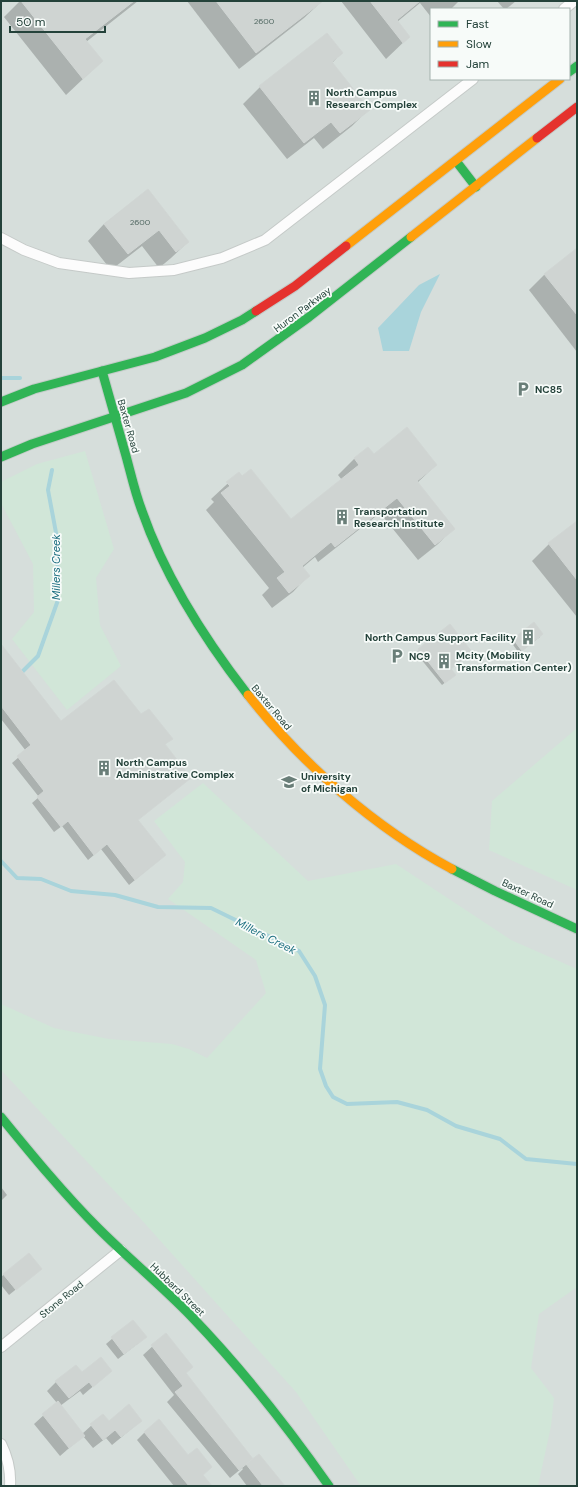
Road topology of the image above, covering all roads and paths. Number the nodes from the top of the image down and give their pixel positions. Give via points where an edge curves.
1 (574, 1) edge
2 (565, 8) edge
3 (472, 80) edge
4 (559, 80) edge
5 (577, 108) edge
6 (456, 161) junction
7 (476, 187) junction
8 (1, 238) edge
9 (102, 371) junction
10 (1, 402) edge
11 (115, 417) junction
12 (1, 457) edge
13 (577, 929) edge
14 (1, 1117) edge
15 (121, 1250) junction
16 (1, 1347) edge
17 (1, 1444) edge
18 (10, 1486) edge
19 (329, 1486) edge

1 - 2 street
3 - 8 street via 265,240 222,258 174,270 129,273 59,263
4 - 6 main road
5 - 7 main road, Huron Parkway
6 - 7 main road
6 - 9 main road via 295,286 242,320 175,350
7 - 11 main road, Huron Parkway via 309,318 242,365 186,393
9 - 10 main road
9 - 11 main road, Baxter Road
11 - 12 main road, Huron Parkway via 32,444
11 - 13 main road, Baxter Road via 142,512 174,582 215,653 278,731 319,774 411,844 466,877
14 - 15 main road, Hubbard Street via 55,1181
15 - 16 street, Stone Road
15 - 19 main road, Hubbard Street via 190,1315 239,1368 279,1417
17 - 18 street via 9,1464

